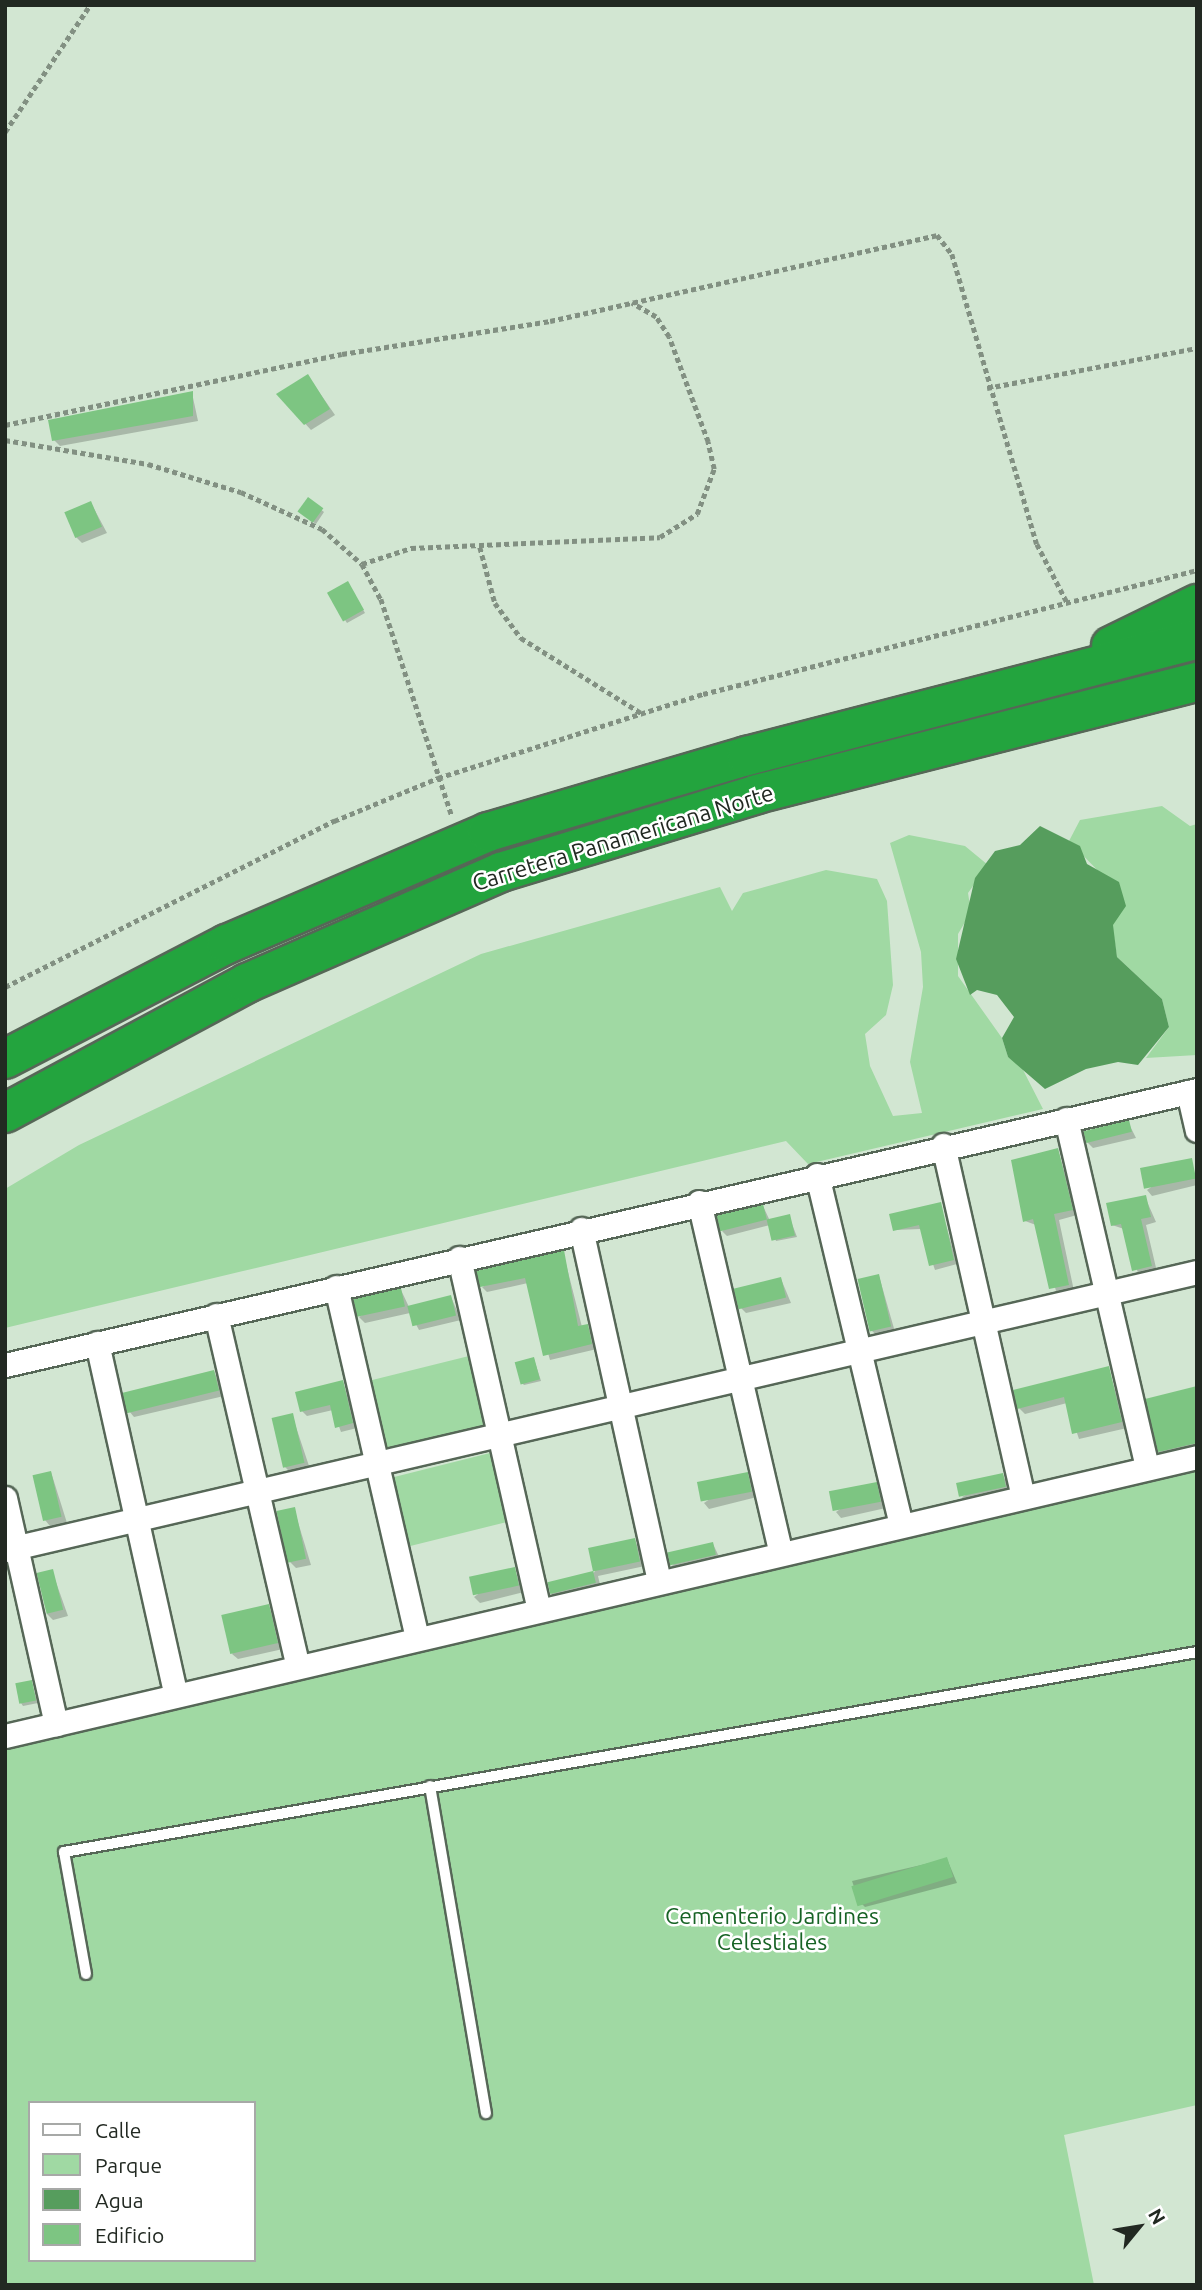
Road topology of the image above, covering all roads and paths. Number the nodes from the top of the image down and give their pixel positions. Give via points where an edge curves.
1 (90, 5) edge
2 (5, 132) edge
3 (624, 302) junction
4 (1197, 348) edge
5 (987, 388) junction
6 (5, 425) edge
7 (5, 440) edge
8 (480, 547) junction
9 (362, 564) junction
10 (1197, 570) edge
11 (1068, 604) junction
12 (1197, 604) edge
13 (1197, 640) edge
14 (1033, 682) junction
15 (1197, 682) edge
16 (642, 713) junction
17 (438, 778) junction
18 (444, 793) dead end
19 (5, 987) edge
20 (5, 1059) edge
21 (1193, 1091) edge
22 (5, 1113) edge
23 (1066, 1119) junction
24 (1197, 1130) edge
25 (943, 1145) junction
26 (817, 1175) junction
27 (699, 1202) junction
28 (581, 1229) junction
29 (459, 1258) junction
30 (1197, 1272) edge
31 (336, 1287) junction
32 (1107, 1293) junction
33 (216, 1315) junction
34 (983, 1322) junction
35 (97, 1343) junction
36 (859, 1351) junction
37 (5, 1365) edge
38 (740, 1378) junction
39 (620, 1406) junction
40 (499, 1435) junction
41 (1197, 1457) edge
42 (377, 1463) junction
43 (1147, 1468) junction
44 (257, 1491) junction
45 (1023, 1497) junction
46 (5, 1498) edge
47 (137, 1519) junction
48 (901, 1524) junction
49 (11, 1549) edge
50 (781, 1553) junction
51 (659, 1581) junction
52 (539, 1609) junction
53 (417, 1638) junction
54 (1197, 1652) edge
55 (299, 1666) junction
56 (176, 1695) junction
57 (56, 1724) junction
58 (5, 1736) edge
59 (430, 1786) junction
60 (86, 1974) dead end
61 (486, 2113) dead end

1 - 2 path
3 - 5 path via 937,235 952,254
3 - 6 path
3 - 8 path via 642,303 656,317 689,382 714,469 697,514 660,537
4 - 5 path
5 - 11 path via 1037,544
7 - 9 path via 62,445 241,492 322,529
8 - 9 path via 411,548
8 - 16 path via 495,603 521,638
9 - 17 path via 381,599
10 - 11 path
11 - 16 path
12 - 14 highway
13 - 14 highway, Carretera Panamericana Norte
14 - 20 highway, Carretera Panamericana Norte via 488,832 227,944
15 - 22 highway, Carretera Panamericana Norte via 757,794 501,872 247,983
16 - 17 path
17 - 18 path
17 - 19 path via 334,821
21 - 23 street
21 - 24 street
23 - 25 street
23 - 32 street
25 - 26 street
25 - 34 street
26 - 27 street
26 - 36 street
27 - 28 street
27 - 38 street
28 - 29 street
28 - 39 street
29 - 31 street
29 - 40 street
30 - 32 street
31 - 33 street
31 - 42 street
32 - 34 street
32 - 43 street
33 - 35 street
33 - 44 street
34 - 36 street
34 - 45 street
35 - 37 street
35 - 47 street
36 - 38 street
36 - 48 street
38 - 39 street
38 - 50 street
39 - 40 street
39 - 51 street
40 - 42 street
40 - 52 street
41 - 43 street
42 - 44 street
42 - 53 street
43 - 45 street
44 - 47 street
44 - 55 street
45 - 48 street
46 - 49 street
47 - 49 street
47 - 56 street
48 - 50 street
49 - 57 street
50 - 51 street
51 - 52 street
52 - 53 street
53 - 55 street
54 - 59 lane
55 - 56 street
56 - 57 street
57 - 58 street
59 - 60 lane via 64,1852
59 - 61 lane

